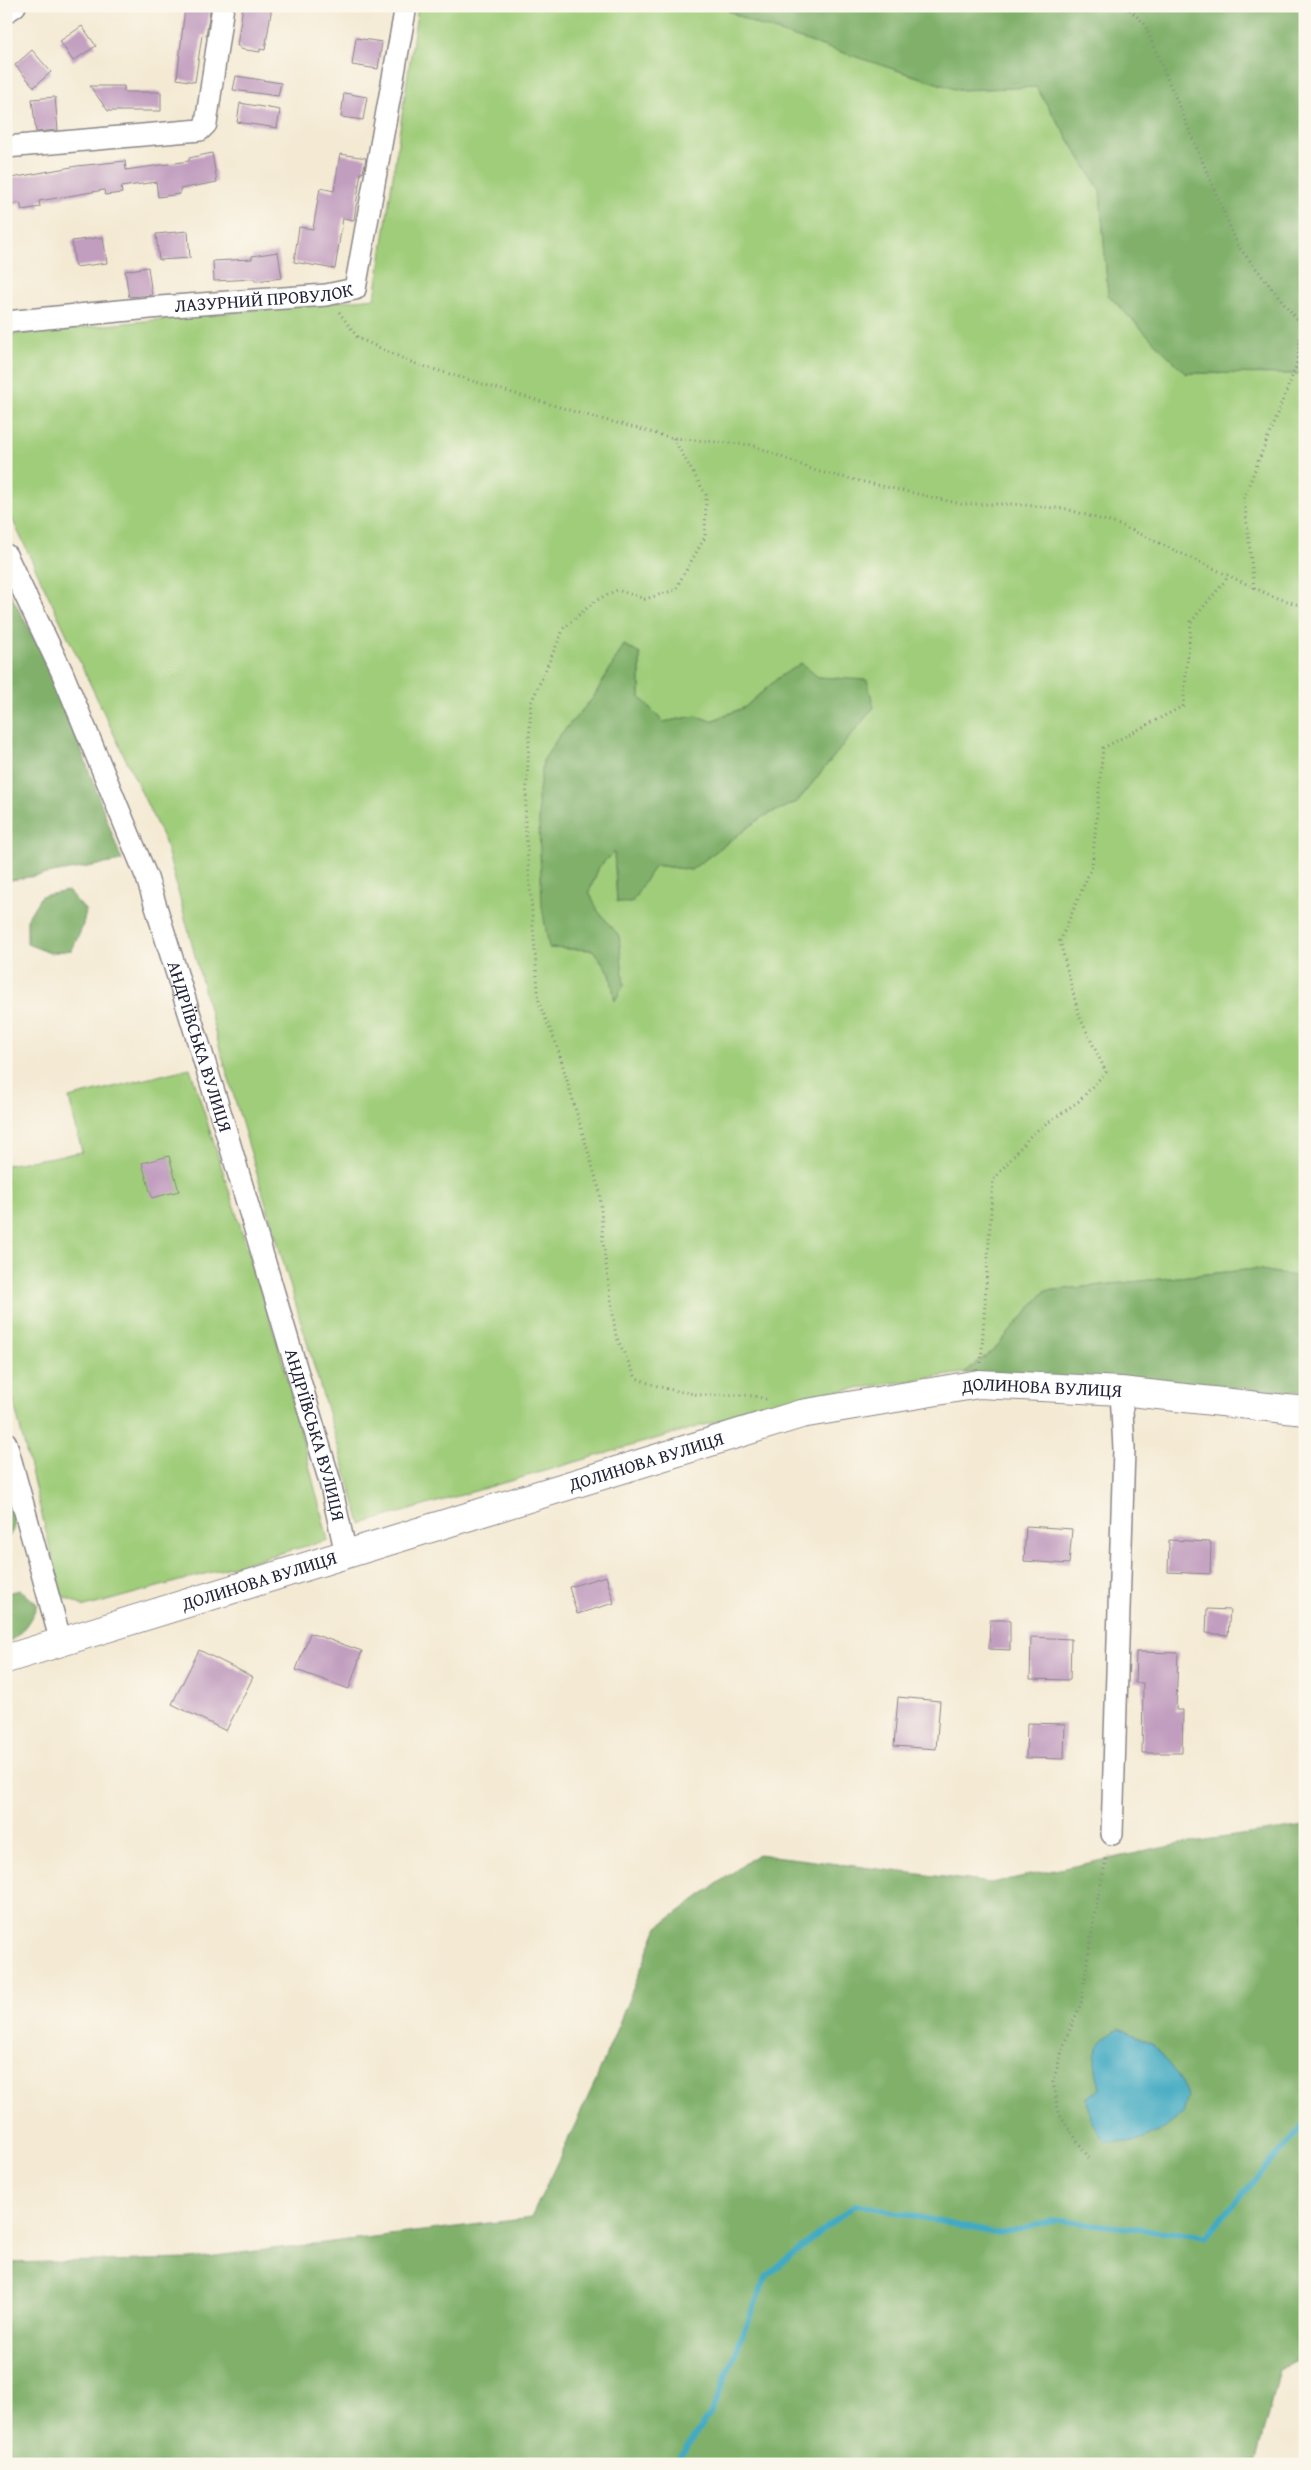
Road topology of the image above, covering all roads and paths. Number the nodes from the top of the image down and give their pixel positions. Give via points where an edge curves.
1 (14, 6) edge
2 (223, 6) edge
3 (406, 6) edge
4 (1126, 6) edge
5 (6, 12) edge
6 (6, 147) edge
7 (326, 295) junction
8 (6, 322) edge
9 (1303, 328) edge
10 (673, 438) junction
11 (6, 555) edge
12 (1230, 576) junction
13 (1254, 588) junction
14 (1305, 606) edge
15 (979, 1384) junction
16 (1121, 1391) junction
17 (1305, 1411) edge
18 (801, 1414) junction
19 (6, 1443) edge
20 (346, 1554) junction
21 (61, 1642) junction
22 (6, 1659) edge
23 (1112, 1834) joint
24 (1089, 2158) dead end

1 - 5 street
2 - 6 street via 206,124 200,130
3 - 7 street, ЛАЗУРНИЙ ПРОВУЛОК via 355,289
4 - 9 path via 1144,23 1238,246
7 - 8 street, ЛАЗУРНИЙ ПРОВУЛОК
7 - 10 path via 358,338 413,363
9 - 13 path via 1296,366 1244,497
10 - 12 path via 752,444 816,471 961,504 1066,509 1123,526
10 - 18 path via 706,494 705,538 675,590 645,599 617,590 595,602 564,628 531,703 525,822 539,1003 556,1043 600,1192 603,1244 616,1336 636,1378 664,1390 758,1396
11 - 20 street, АНДРІЇВСЬКА ВУЛИЦЯ via 62,672 147,878 330,1482
12 - 13 path
12 - 15 path via 1191,622 1183,706 1103,748 1092,866 1060,941 1079,1016 1106,1072 1079,1101 1032,1134 993,1180
13 - 14 path
15 - 16 street, ДОЛИНОВА ВУЛИЦЯ
15 - 18 street, ДОЛИНОВА ВУЛИЦЯ
16 - 17 street, ДОЛИНОВА ВУЛИЦЯ
16 - 23 street via 1124,1449
18 - 20 street, ДОЛИНОВА ВУЛИЦЯ
19 - 21 street
20 - 21 street, ДОЛИНОВА ВУЛИЦЯ
21 - 22 street, ДОЛИНОВА ВУЛИЦЯ
23 - 24 path via 1095,1911 1081,2003 1053,2082 1059,2114

